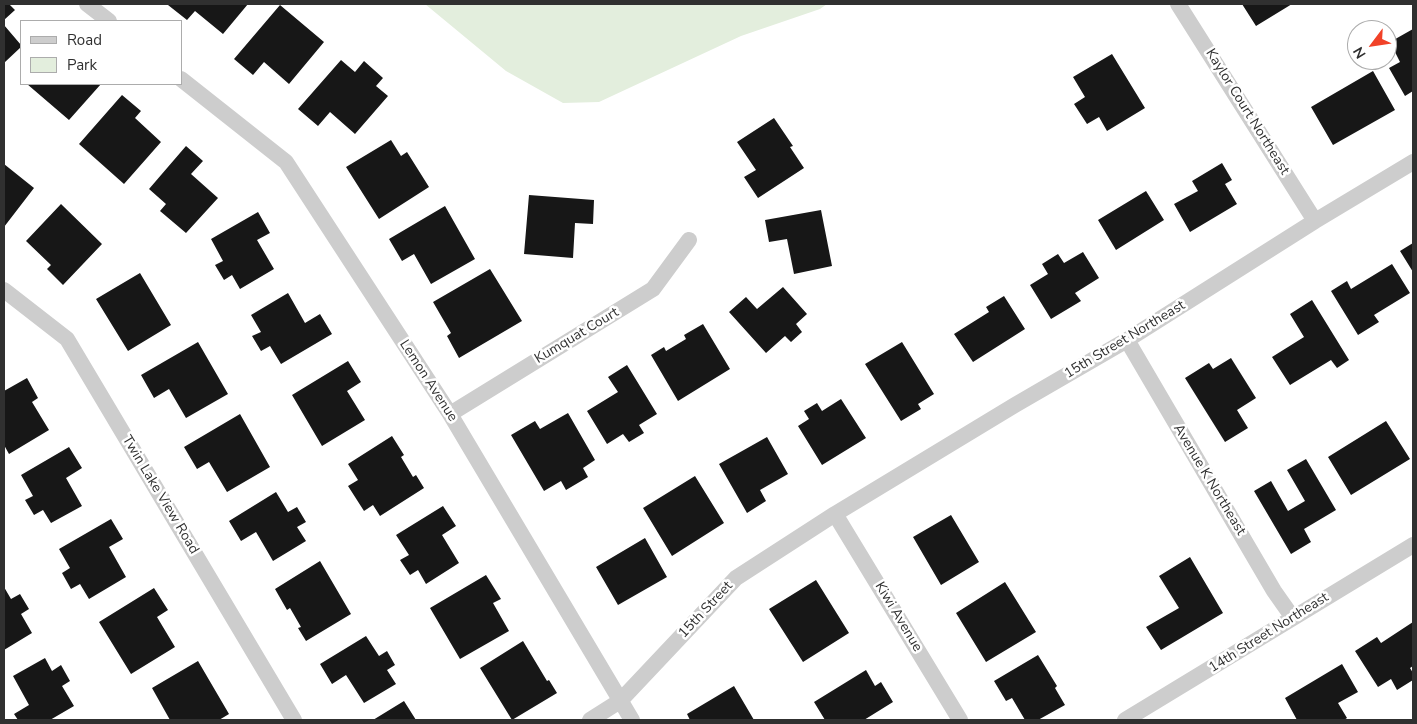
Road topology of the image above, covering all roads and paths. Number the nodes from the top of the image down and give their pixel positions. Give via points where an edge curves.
1 (87, 4) edge
2 (1178, 4) edge
3 (108, 20) edge
4 (182, 80) edge
5 (1413, 162) edge
6 (1315, 221) junction
7 (689, 240) dead end
8 (4, 290) edge
9 (1127, 340) junction
10 (450, 414) junction
11 (835, 514) junction
12 (1413, 545) edge
13 (1293, 618) junction
14 (620, 701) junction
15 (294, 720) edge
16 (590, 720) edge
17 (632, 720) edge
18 (960, 720) edge
19 (1125, 720) edge

1 - 3 street
2 - 6 street, Kaylor Court Northeast
4 - 10 street, Lemon Avenue via 286,162
5 - 6 street, 15th Street Northeast
6 - 9 street, 15th Street Northeast
7 - 10 street, Kumquat Court via 653,289
8 - 15 street, Twin Lake View Road via 67,339
9 - 11 street, 15th Street Northeast
9 - 13 street, Avenue K Northeast
10 - 14 street, Lemon Avenue
11 - 14 street, 15th Street via 736,578
11 - 18 street, Kiwi Avenue
12 - 13 street, 14th Street Northeast
13 - 19 street, 14th Street Northeast
14 - 16 street, 15th Street
14 - 17 street, Lemon Avenue

